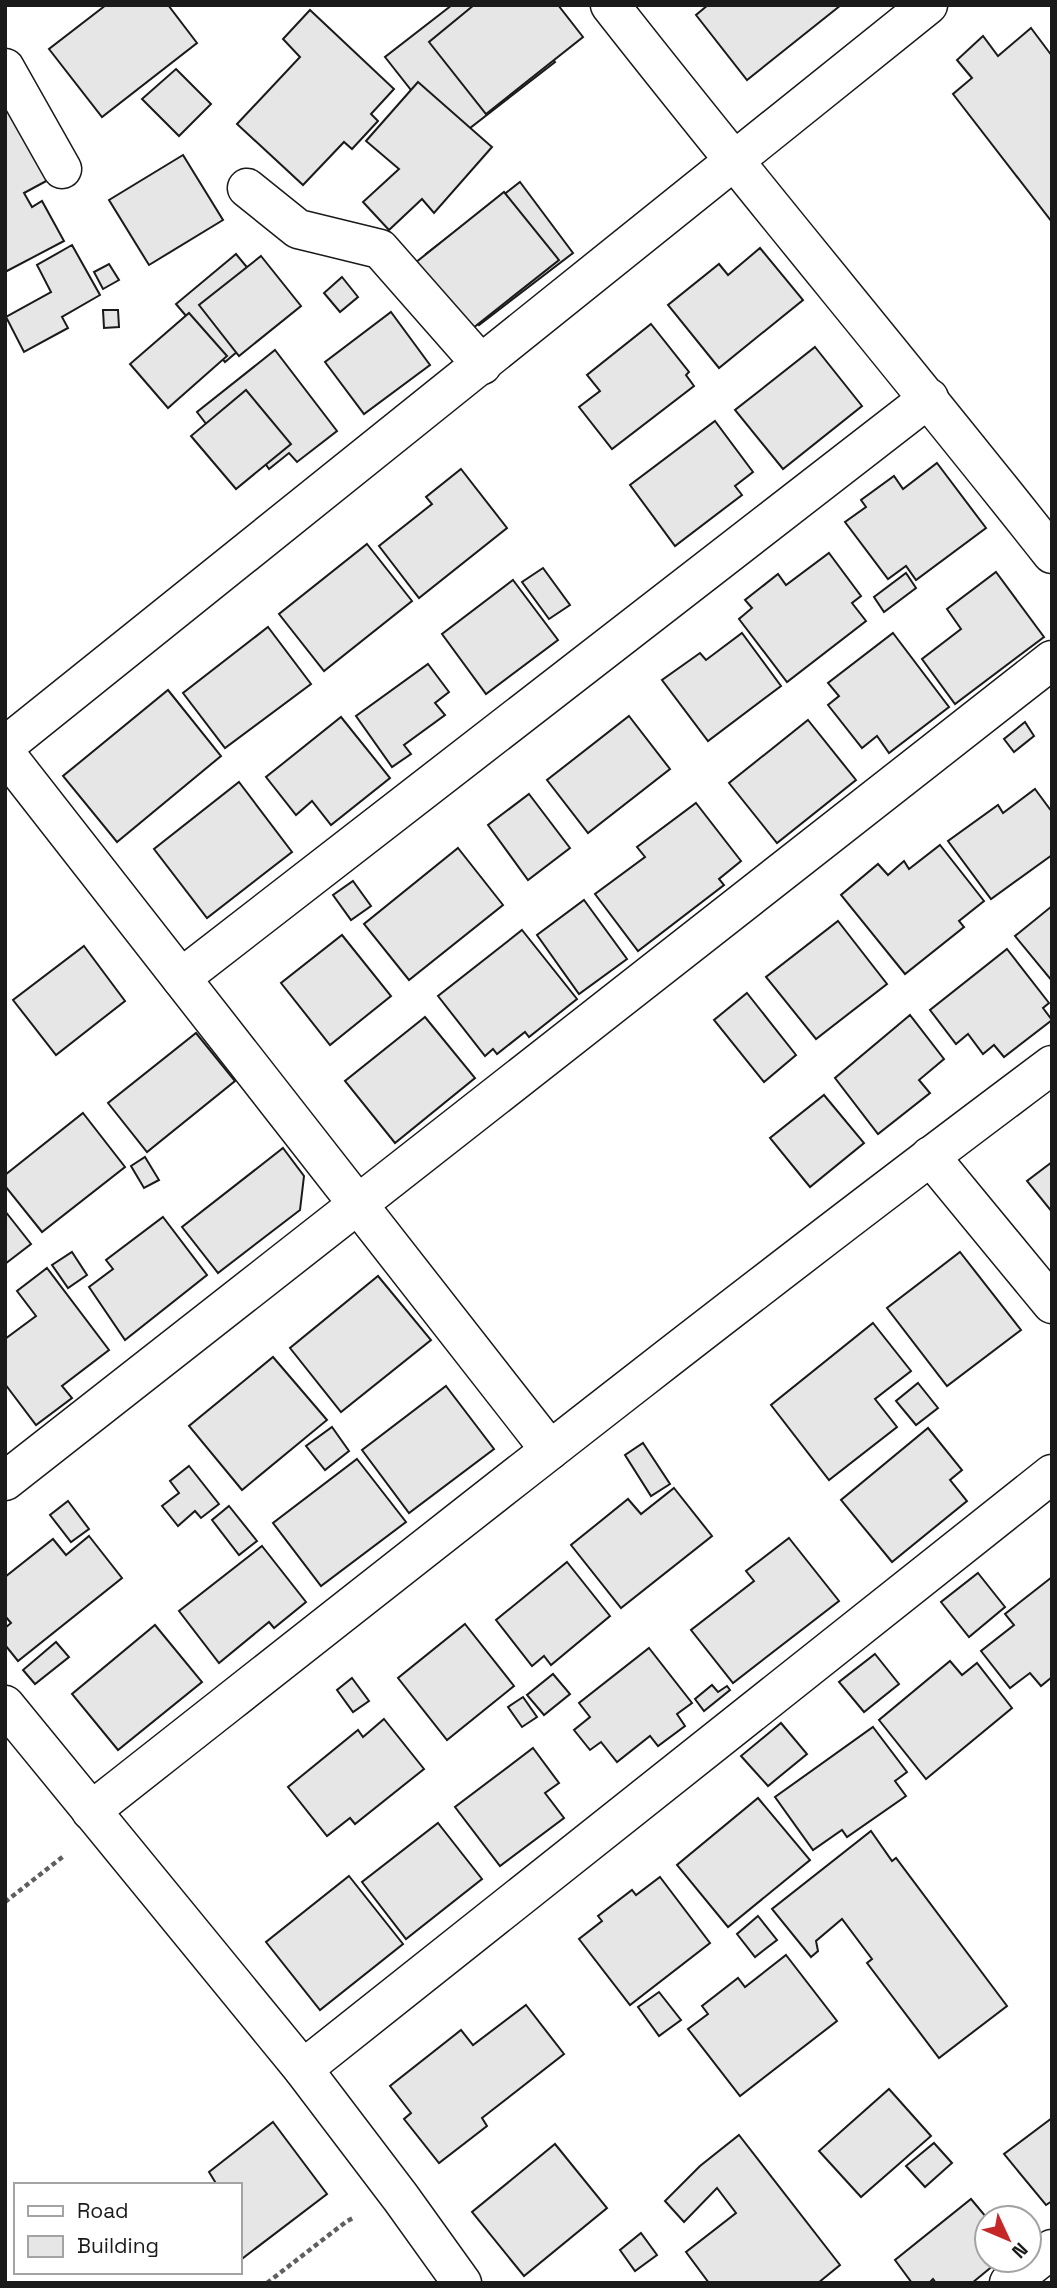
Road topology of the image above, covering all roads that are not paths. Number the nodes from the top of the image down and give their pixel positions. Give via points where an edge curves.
1 (610, 5) edge
2 (928, 5) edge
3 (5, 68) edge
4 (734, 162) junction
5 (62, 169) dead end
6 (247, 188) dead end
7 (482, 365) junction
8 (929, 398) junction
9 (1052, 554) edge
10 (1052, 660) edge
11 (5, 746) edge
12 (5, 753) edge
13 (181, 978) junction
14 (1052, 1065) edge
15 (930, 1156) junction
16 (359, 1205) junction
17 (1052, 1304) edge
18 (550, 1450) junction
19 (1052, 1474) edge
20 (5, 1481) edge
21 (5, 1705) edge
22 (91, 1811) junction
23 (303, 2069) junction
24 (1052, 2249) edge
25 (462, 2283) edge
26 (1009, 2283) edge

1 - 4 street
2 - 4 street
3 - 5 street
4 - 7 street
4 - 8 street
6 - 7 street via 298,229 380,249
7 - 11 street
8 - 9 street
8 - 13 street
10 - 16 street
12 - 13 street
13 - 16 street
14 - 15 street
15 - 17 street
15 - 18 street
16 - 18 street
16 - 20 street
18 - 22 street
19 - 23 street
21 - 22 street
22 - 23 street
23 - 25 street
24 - 26 street

